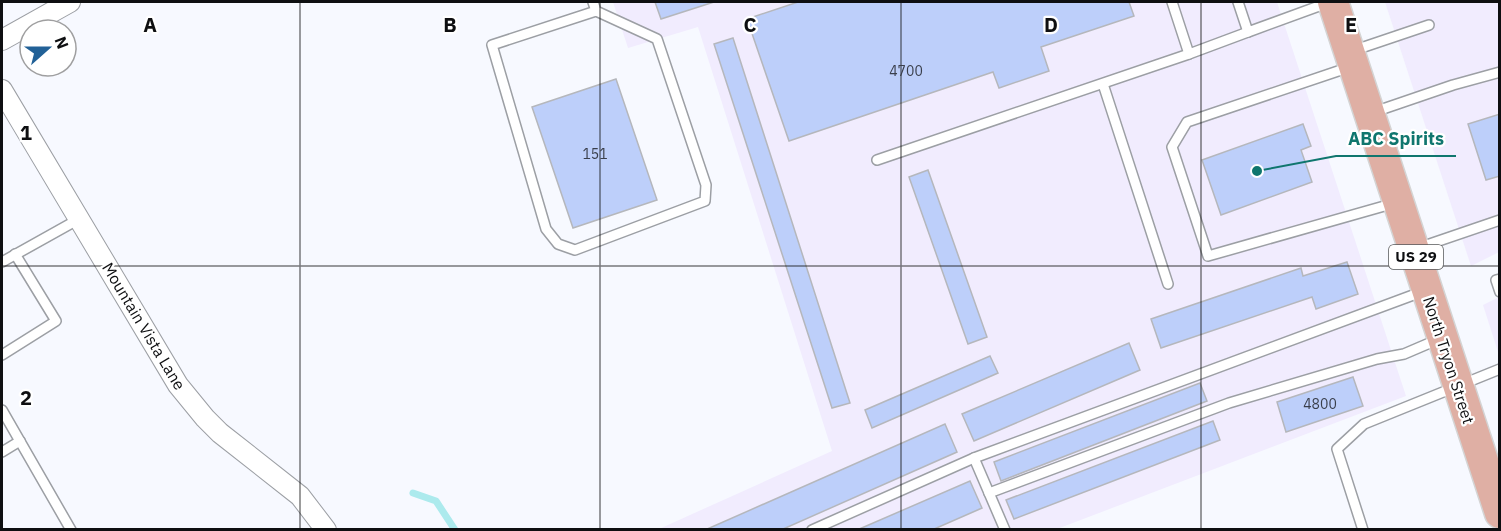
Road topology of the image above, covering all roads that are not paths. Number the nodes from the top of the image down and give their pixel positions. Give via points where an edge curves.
1 (70, 2) edge
2 (1172, 2) edge
3 (1238, 2) edge
4 (1333, 2) edge
5 (595, 6) edge
6 (1429, 25) dead end
7 (1248, 32) junction
8 (2, 40) edge
9 (1189, 54) junction
10 (1352, 59) junction
11 (1500, 72) edge
12 (1103, 84) junction
13 (2, 90) edge
14 (1369, 113) junction
15 (877, 160) dead end
16 (1398, 202) junction
17 (78, 219) junction
18 (1500, 220) edge
19 (1413, 250) junction
20 (15, 254) junction
21 (2, 262) edge
22 (1500, 279) edge
23 (1167, 284) dead end
24 (1426, 290) junction
25 (1500, 292) edge
26 (1442, 338) junction
27 (2, 355) edge
28 (1500, 369) edge
29 (1457, 386) junction
30 (2, 410) edge
31 (20, 441) junction
32 (2, 452) edge
33 (974, 458) junction
34 (989, 493) junction
35 (1498, 499) edge
36 (71, 530) edge
37 (326, 530) edge
38 (812, 530) edge
39 (1005, 530) edge
40 (1363, 530) edge

1 - 8 street
2 - 9 lane
3 - 7 lane
4 - 7 lane
4 - 10 main road, North Tryon Street / US 29
5 - 5 lane via 657,39 706,185 705,201 575,250 558,244 546,229 492,45
6 - 10 lane
7 - 9 lane
9 - 12 lane
10 - 14 main road, North Tryon Street / US 29
10 - 16 lane via 1187,122 1172,147 1208,256
11 - 14 lane
12 - 15 lane
12 - 23 lane
13 - 17 street, Mountain Vista Lane
14 - 16 main road, North Tryon Street / US 29
16 - 19 main road, North Tryon Street / US 29
17 - 20 lane
17 - 37 street, Mountain Vista Lane via 191,402 220,433 300,496
18 - 19 lane
19 - 24 main road, North Tryon Street / US 29
20 - 21 lane
20 - 27 lane via 56,321
22 - 25 lane
24 - 26 main road, North Tryon Street / US 29
24 - 33 lane
26 - 29 main road, North Tryon Street / US 29
26 - 34 lane via 1404,354 1230,403
28 - 29 lane
29 - 35 main road, North Tryon Street / US 29
29 - 40 lane via 1364,424 1337,449
30 - 31 lane
31 - 32 lane
31 - 36 lane
33 - 34 lane
33 - 38 lane
34 - 39 lane

